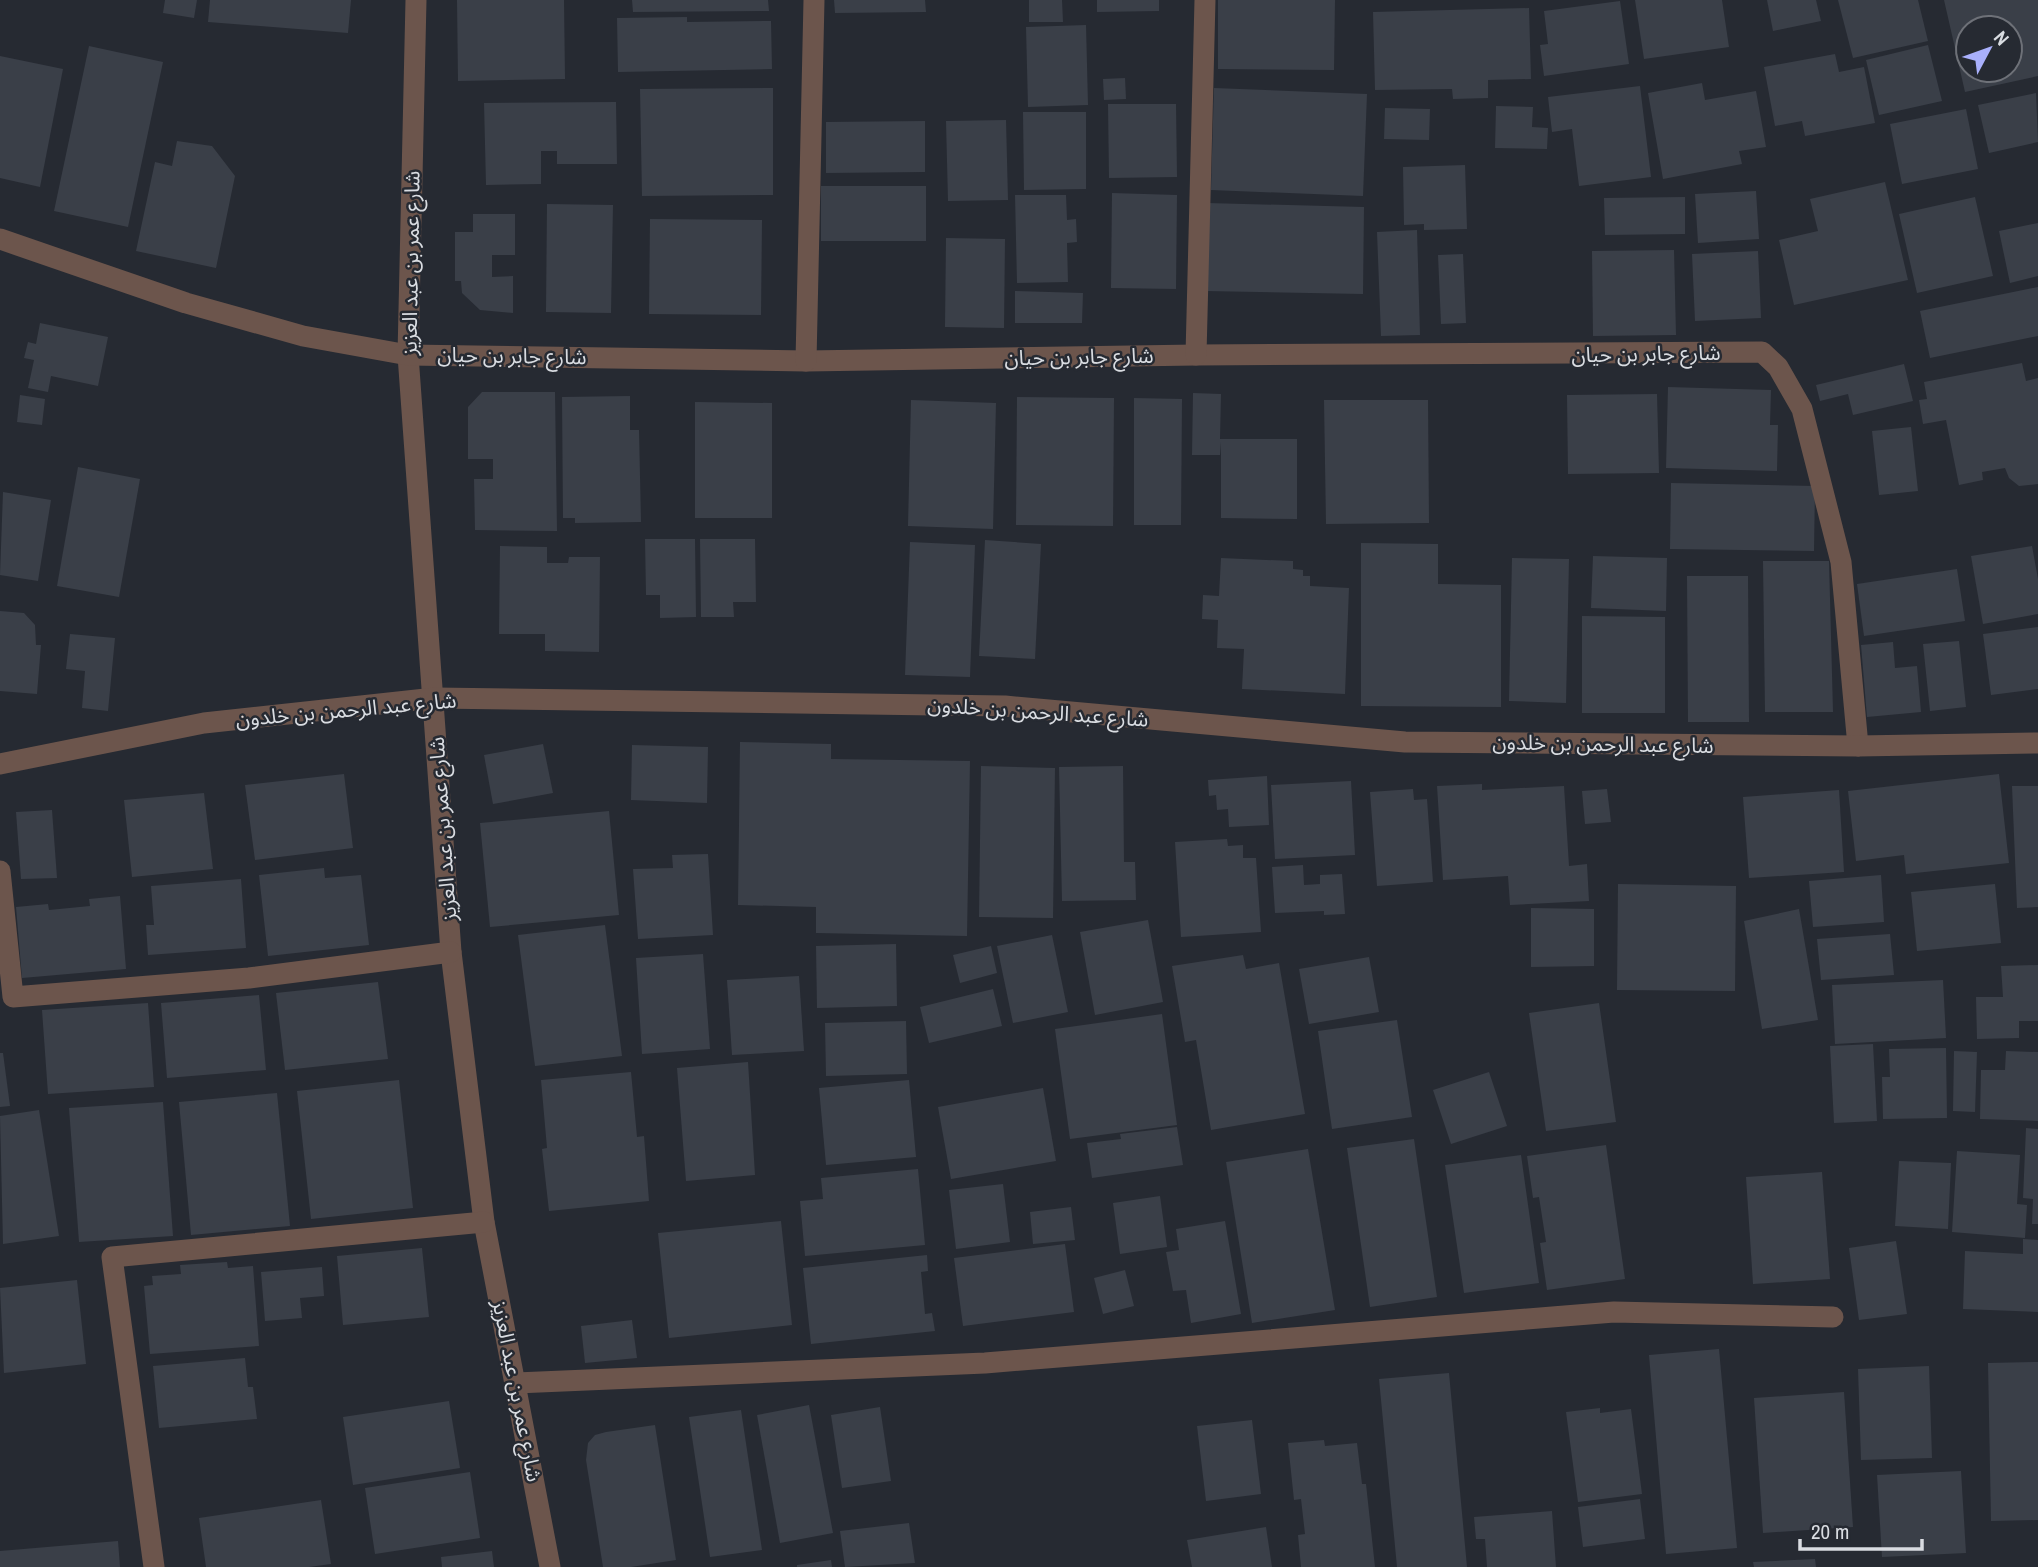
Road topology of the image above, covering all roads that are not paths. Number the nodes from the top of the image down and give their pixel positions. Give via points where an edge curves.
1 (416, 0) edge
2 (814, 0) edge
3 (1205, 0) edge
4 (0, 239) edge
5 (408, 355) junction
6 (1196, 355) junction
7 (806, 361) junction
8 (435, 698) junction
9 (2038, 743) edge
10 (1858, 746) junction
11 (0, 764) edge
12 (0, 871) edge
13 (451, 952) junction
14 (484, 1222) junction
15 (1833, 1317) dead end
16 (516, 1383) junction
17 (154, 1567) edge
18 (550, 1567) edge

1 - 5 street, شارع عمر بن عبد العزيز
2 - 7 street
3 - 6 street
4 - 5 street, شارع جابر بن حيان via 186,303 303,336
5 - 7 street, شارع جابر بن حيان
5 - 8 street, شارع عمر بن عبد العزيز
6 - 7 street, شارع جابر بن حيان
6 - 10 street, شارع جابر بن حيان via 1762,352 1778,367 1802,409 1841,562
8 - 10 street, شارع عبد الرحمن بن خلدون via 1005,706 1405,742
8 - 11 street, شارع عبد الرحمن بن خلدون via 204,723
8 - 13 street, شارع عمر بن عبد العزيز
9 - 10 street, شارع عبد الرحمن بن خلدون
12 - 13 street via 13,997 249,978
13 - 14 street, شارع عمر بن عبد العزيز
14 - 16 street, شارع عمر بن عبد العزيز
14 - 17 street via 112,1257
15 - 16 street via 1614,1312 985,1363
16 - 18 street, شارع عمر بن عبد العزيز

